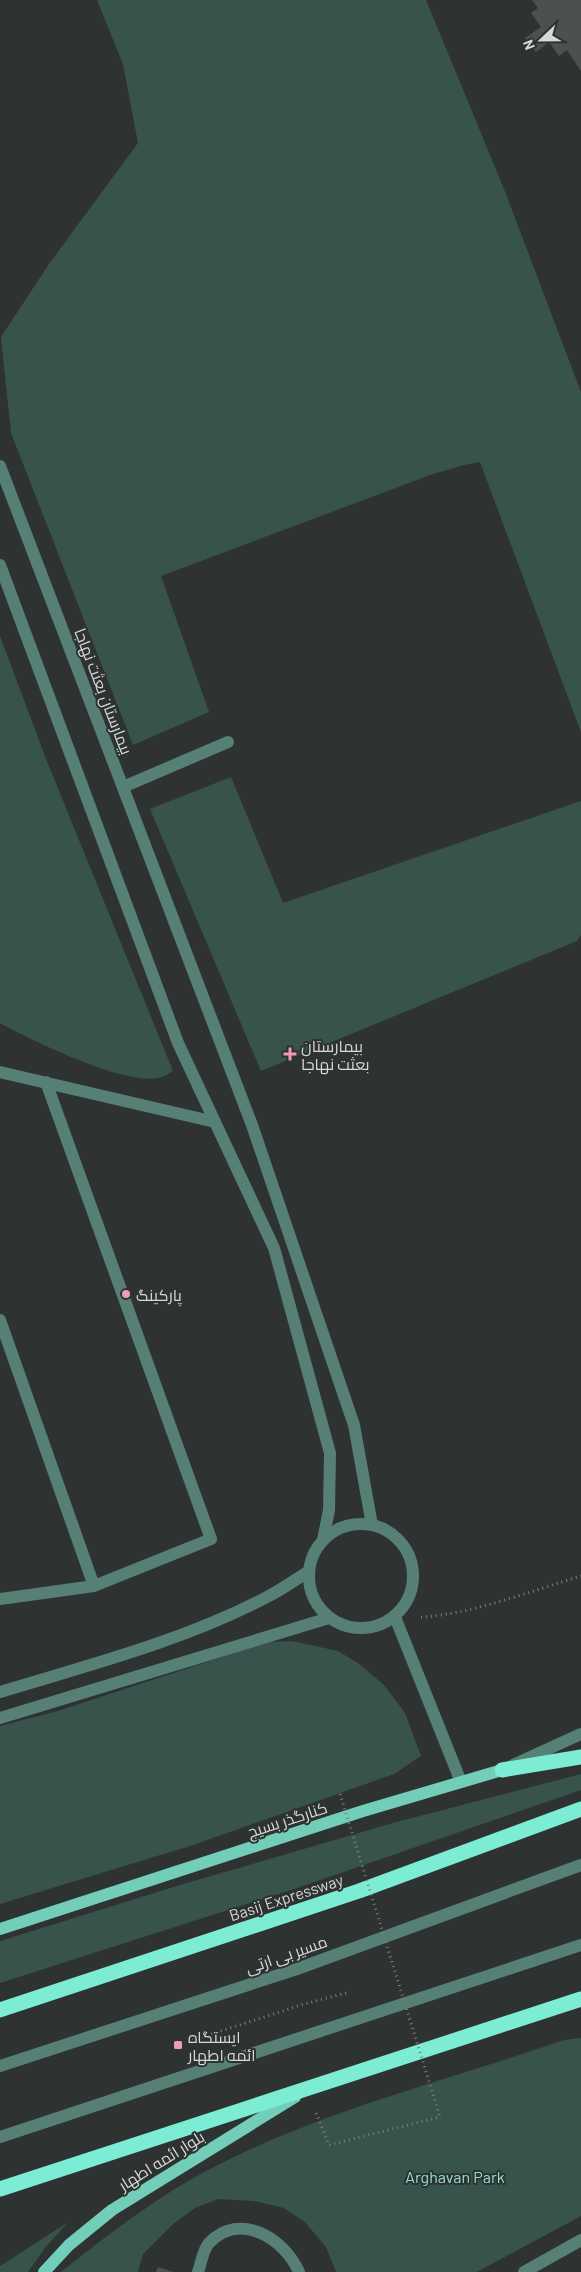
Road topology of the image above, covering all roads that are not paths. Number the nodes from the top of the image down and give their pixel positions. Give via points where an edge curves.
1 (0, 466) edge
2 (0, 565) edge
3 (228, 742) dead end
4 (123, 787) junction
5 (0, 1072) edge
6 (46, 1082) junction
7 (215, 1122) junction
8 (0, 1320) edge
9 (372, 1525) junction
10 (324, 1540) junction
11 (309, 1571) junction
12 (94, 1586) junction
13 (0, 1599) edge
14 (329, 1618) junction
15 (395, 1618) junction
16 (0, 1692) edge
17 (0, 1718) edge
18 (581, 1734) edge
19 (581, 1757) edge
20 (502, 1770) junction
21 (461, 1782) junction
22 (581, 1809) edge
23 (581, 1866) edge
24 (0, 1929) edge
25 (581, 1945) edge
26 (581, 1999) edge
27 (0, 2010) edge
28 (0, 2066) edge
29 (307, 2090) junction
30 (0, 2137) edge
31 (0, 2189) edge
32 (581, 2240) edge
33 (44, 2272) edge
34 (198, 2272) edge
35 (299, 2272) edge
36 (524, 2272) edge

1 - 4 street, بیمارستان بعثت نهاجا
2 - 7 street via 178,1043
3 - 4 street
4 - 9 street, بیمارستان بعثت نهاجا via 252,1125 354,1425
5 - 6 street
6 - 7 street
6 - 12 street via 211,1539
7 - 10 street via 274,1248 330,1453 329,1510
8 - 12 street
9 - 10 street via 355,1524 338,1529
9 - 15 street via 388,1531 401,1542 410,1556 414,1572 413,1589
10 - 11 street via 314,1554
11 - 14 street via 310,1589 317,1605
11 - 16 street via 268,1597 226,1617 137,1650
12 - 13 street
14 - 15 street via 345,1627 362,1629 380,1626
14 - 17 street
15 - 21 street
18 - 20 street, کنارگذر بسیج
19 - 20 highway
20 - 21 main road, کنارگذر بسیج
21 - 24 main road, کنارگذر بسیج
22 - 27 highway, Basij Expressway via 359,1891
23 - 28 street, مسیر بی ارتی via 297,1968
25 - 30 street
26 - 29 highway
29 - 31 highway
29 - 33 main road, بلوار ائمه اطهار via 112,2210
32 - 36 street
34 - 35 street via 208,2244 228,2231 252,2228 274,2240 294,2260

